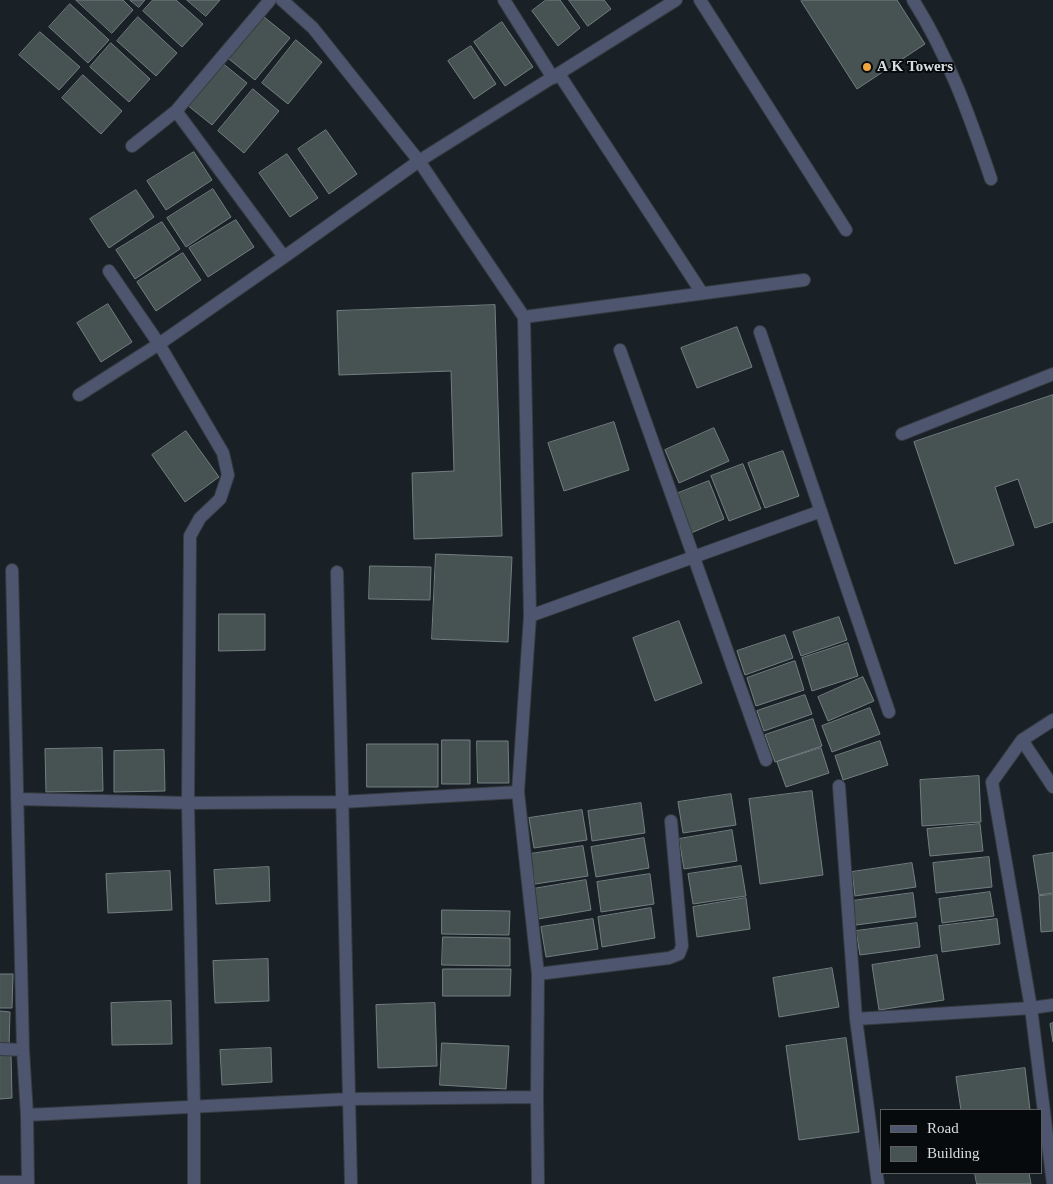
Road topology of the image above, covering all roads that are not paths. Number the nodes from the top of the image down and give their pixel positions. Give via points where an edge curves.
1 (270, 0) edge
2 (282, 0) edge
3 (504, 0) edge
4 (676, 0) edge
5 (700, 0) edge
6 (913, 0) edge
7 (556, 76) junction
8 (176, 111) junction
9 (132, 146) dead end
10 (419, 161) junction
11 (991, 179) dead end
12 (846, 230) dead end
13 (284, 257) junction
14 (110, 272) dead end
15 (804, 280) dead end
16 (702, 293) junction
17 (524, 317) junction
18 (760, 332) dead end
19 (158, 344) junction
20 (620, 350) dead end
21 (1053, 374) edge
22 (79, 395) dead end
23 (902, 434) dead end
24 (820, 511) junction
25 (694, 556) junction
26 (12, 570) dead end
27 (337, 572) dead end
28 (530, 616) junction
29 (889, 712) dead end
30 (1053, 720) edge
31 (1022, 740) junction
32 (766, 760) dead end
33 (838, 786) dead end
34 (1053, 787) edge
35 (518, 792) junction
36 (17, 799) junction
37 (342, 802) junction
38 (188, 803) junction
39 (671, 821) dead end
40 (538, 974) junction
41 (1053, 1005) edge
42 (1031, 1008) junction
43 (856, 1018) junction
44 (0, 1049) edge
45 (23, 1050) junction
46 (537, 1098) junction
47 (349, 1099) junction
48 (194, 1107) junction
49 (27, 1115) junction
50 (0, 1182) edge
51 (28, 1183) edge
52 (194, 1184) edge
53 (351, 1184) edge
54 (538, 1184) edge
55 (878, 1184) edge
56 (1053, 1184) edge

1 - 8 street
2 - 10 street via 313,28
3 - 7 street
4 - 7 street
5 - 12 street
6 - 11 street via 947,62
7 - 10 street
7 - 16 street
8 - 9 street
8 - 13 street
10 - 13 street
10 - 17 street
13 - 19 street
14 - 19 street
15 - 16 street
16 - 17 street
17 - 28 street
18 - 24 street
19 - 22 street
19 - 38 street via 223,453 228,475 220,499 200,518 190,536
20 - 25 street
21 - 23 street
24 - 25 street
24 - 29 street
25 - 28 street
25 - 32 street
26 - 36 street
27 - 37 street
28 - 35 street
30 - 31 street
31 - 34 street
31 - 42 street via 992,782
33 - 43 street
35 - 37 street
35 - 40 street
36 - 38 street
36 - 45 street
37 - 38 street
37 - 47 street
38 - 48 street
39 - 40 street via 682,946 679,954 669,958
40 - 46 street
41 - 42 street
42 - 43 street
42 - 56 street
43 - 55 street
44 - 45 street
45 - 49 street
46 - 47 street
46 - 54 street
47 - 48 street
47 - 53 street
48 - 49 street
48 - 52 street
49 - 51 street
50 - 51 street

